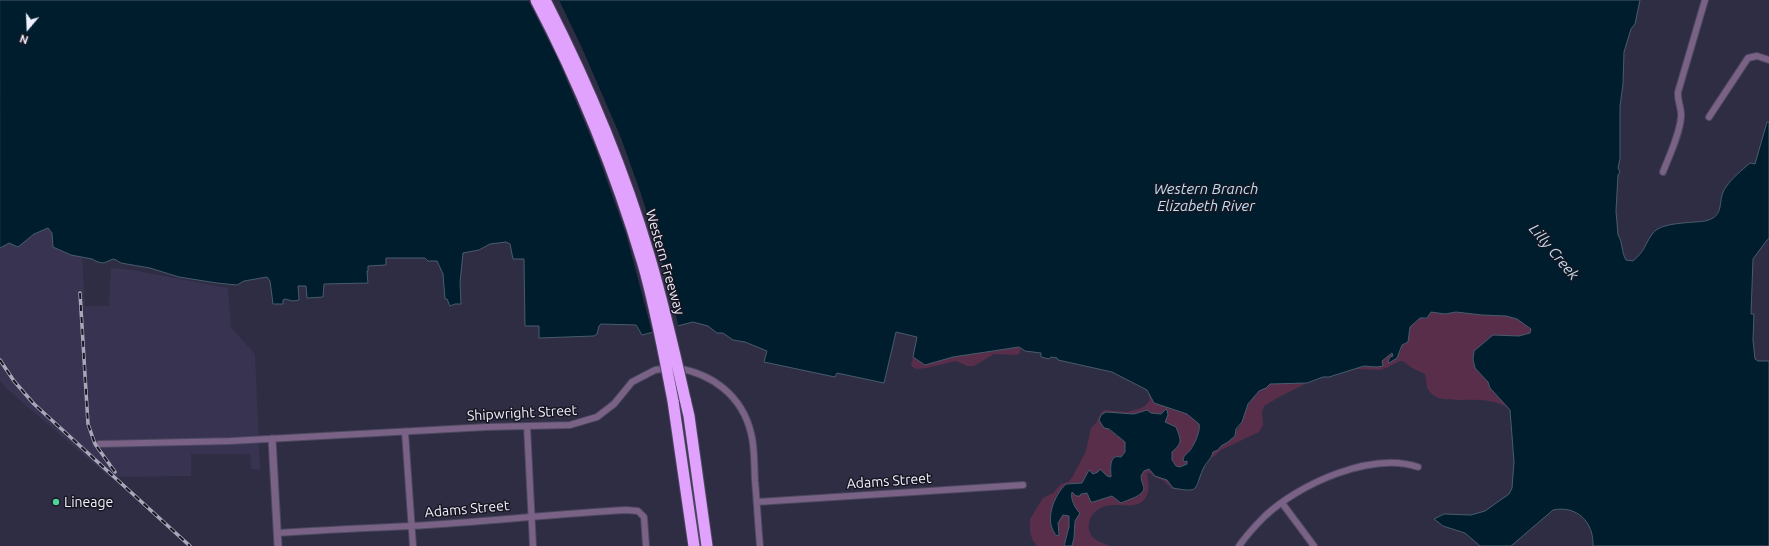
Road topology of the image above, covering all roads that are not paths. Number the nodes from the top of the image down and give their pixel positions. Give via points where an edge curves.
1 (536, 0) edge
2 (545, 0) edge
3 (1705, 0) edge
4 (1769, 60) edge
5 (1709, 118) dead end
6 (1663, 172) dead end
7 (527, 426) junction
8 (405, 432) junction
9 (272, 439) junction
10 (100, 444) dead end
11 (1418, 467) dead end
12 (1023, 485) dead end
13 (757, 502) junction
14 (1282, 503) junction
15 (531, 516) junction
16 (411, 526) junction
17 (278, 533) junction
18 (278, 546) edge
19 (413, 546) edge
20 (533, 546) edge
21 (646, 546) edge
22 (694, 546) edge
23 (707, 546) edge
24 (760, 546) edge
25 (1239, 546) edge
26 (1314, 546) edge

1 - 22 highway, Western Freeway, bridge via 584,99 610,166 643,265 659,326 673,400
2 - 23 highway, Western Freeway, bridge via 583,78 628,190 649,254 689,416
3 - 6 street via 1678,92 1680,123
4 - 5 street via 1757,56 1748,58
7 - 8 street, Shipwright Street
7 - 13 street, Shipwright Street via 570,425 590,420 606,412 628,385 641,376 660,369 691,370 720,384 735,400 745,417 753,443
7 - 15 street
8 - 9 street, Shipwright Street
8 - 16 street
9 - 10 street, Shipwright Street
9 - 17 street
11 - 14 street via 1392,463 1346,471 1323,479
12 - 13 street, Adams Street
13 - 24 street, Shipwright Street
14 - 25 street via 1265,516
14 - 26 street
15 - 16 street, Adams Street
15 - 20 street
15 - 21 street, Adams Street via 638,511 644,517
16 - 17 street, Adams Street
16 - 19 street
17 - 18 street

